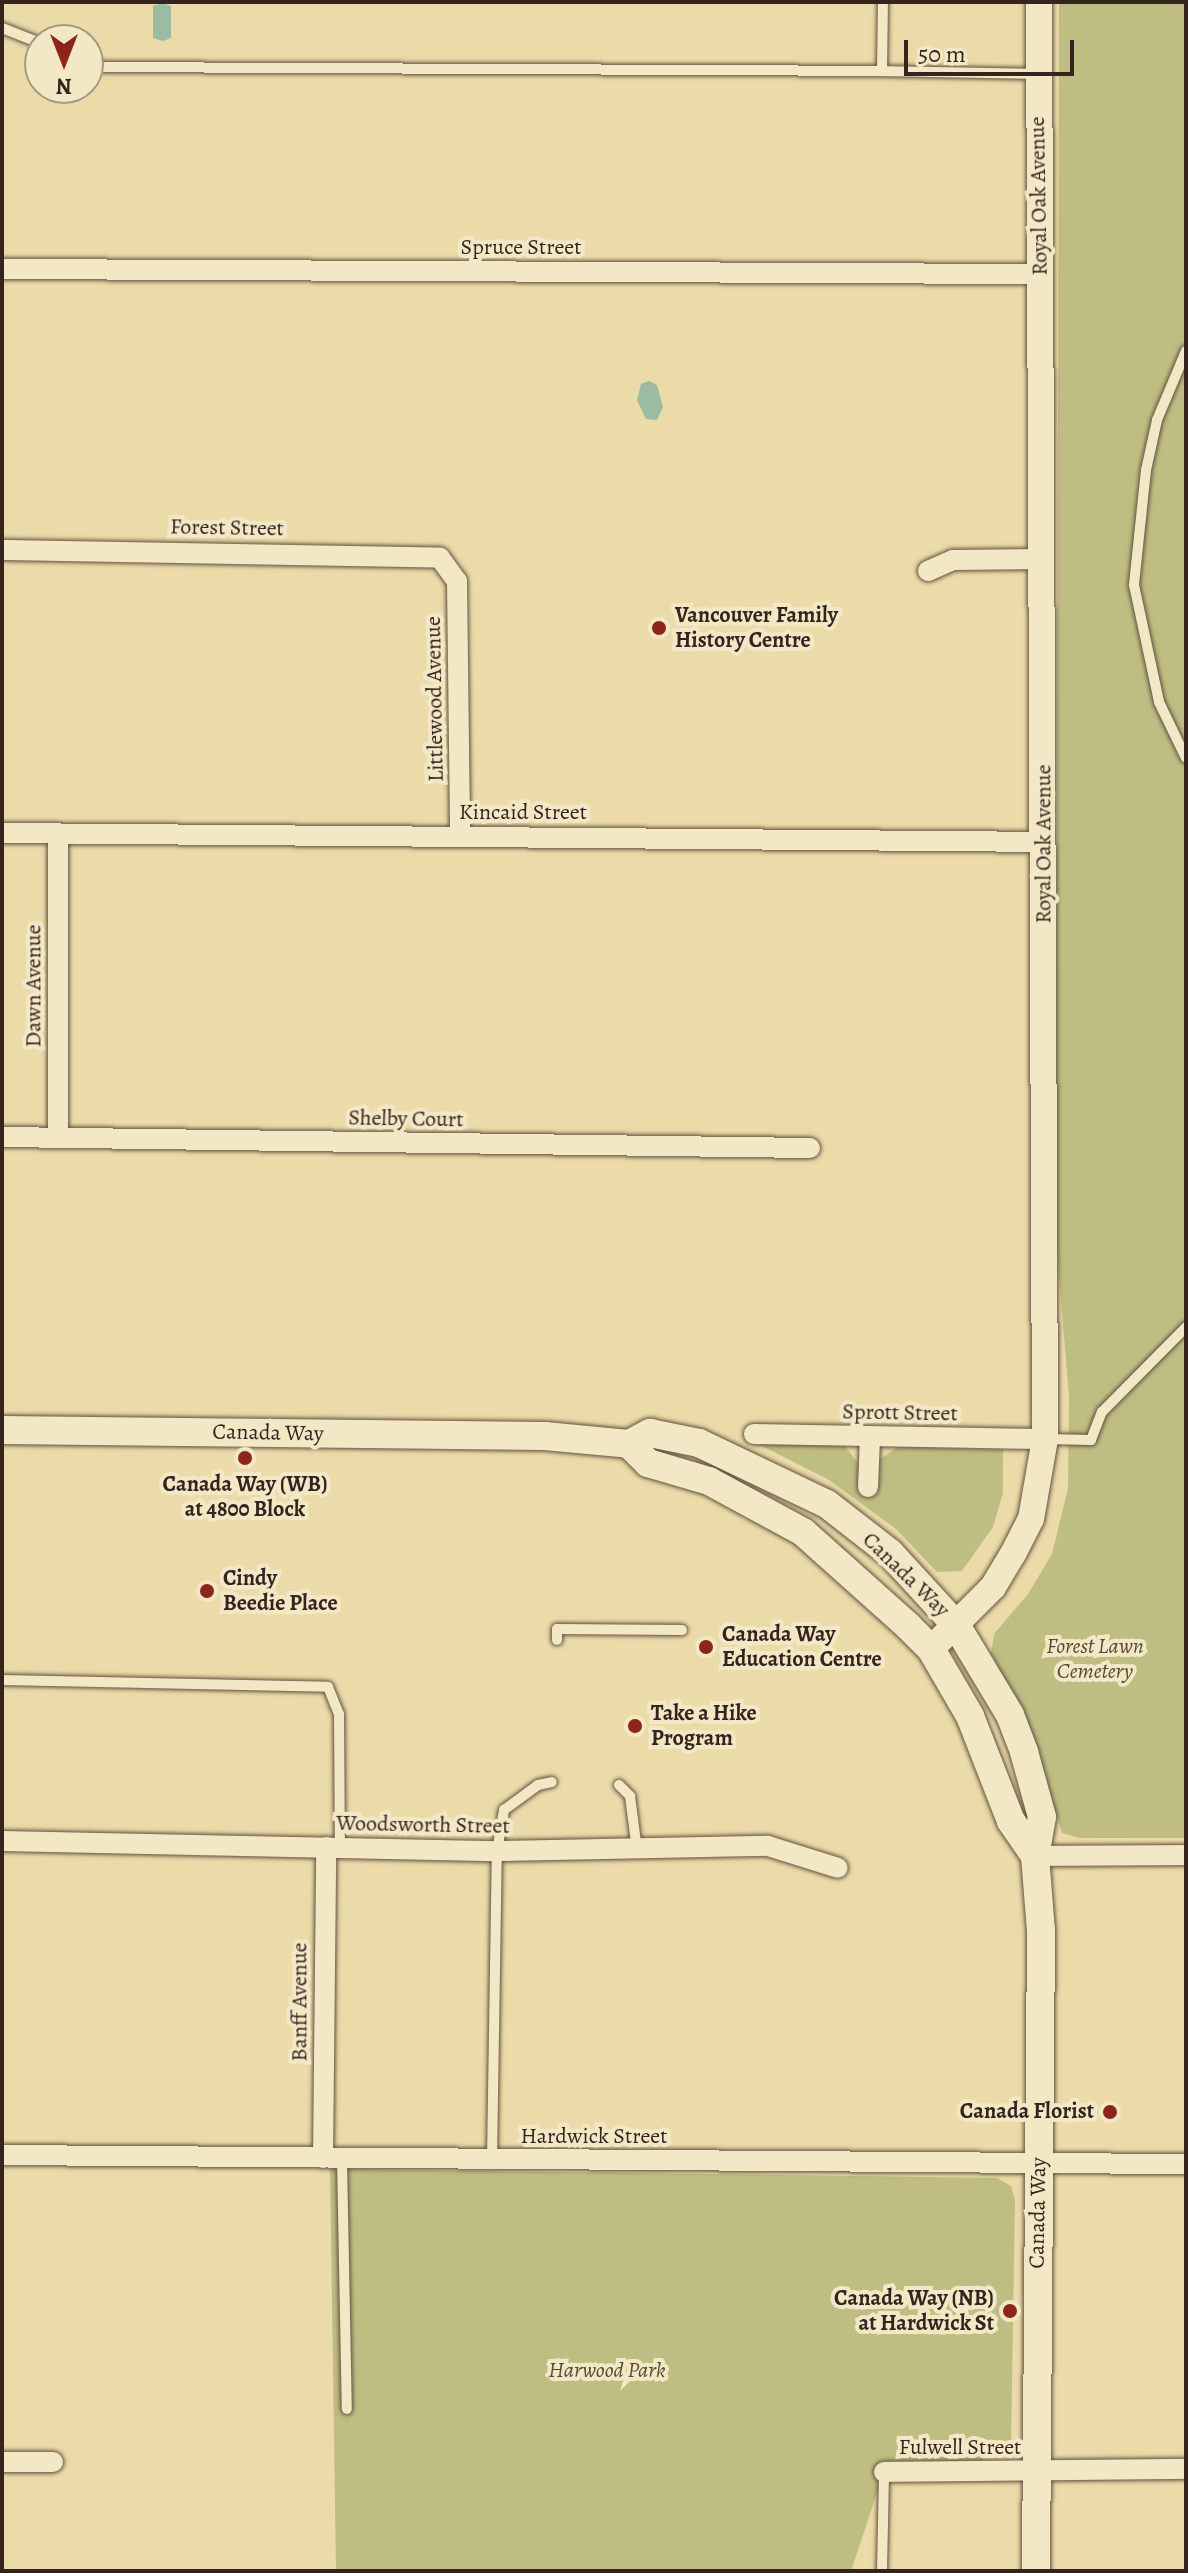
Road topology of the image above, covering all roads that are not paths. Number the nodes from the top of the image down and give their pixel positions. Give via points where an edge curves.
1 (883, 2) edge
2 (1039, 2) edge
3 (2, 28) edge
4 (24, 37) edge
5 (104, 64) edge
6 (882, 71) junction
7 (1038, 74) junction
8 (2, 269) edge
9 (1041, 274) junction
10 (1186, 351) edge
11 (2, 550) edge
12 (1043, 559) junction
13 (449, 564) joint
14 (928, 571) dead end
15 (1186, 758) edge
16 (2, 833) edge
17 (58, 834) junction
18 (460, 836) junction
19 (1044, 842) junction
20 (2, 1137) edge
21 (58, 1138) junction
22 (810, 1148) dead end
23 (1186, 1327) edge
24 (2, 1430) edge
25 (754, 1434) dead end
26 (870, 1437) junction
27 (1045, 1439) junction
28 (629, 1444) junction
29 (868, 1487) dead end
30 (956, 1625) junction
31 (682, 1630) dead end
32 (557, 1640) dead end
33 (931, 1649) junction
34 (2, 1680) edge
35 (552, 1782) dead end
36 (619, 1785) dead end
37 (2, 1841) edge
38 (333, 1848) junction
39 (497, 1851) junction
40 (637, 1851) junction
41 (1186, 1855) edge
42 (1035, 1856) junction
43 (838, 1868) dead end
44 (2, 2155) edge
45 (332, 2158) junction
46 (492, 2161) junction
47 (1039, 2164) junction
48 (1186, 2164) edge
49 (347, 2409) dead end
50 (2, 2462) edge
51 (53, 2462) dead end
52 (1186, 2469) edge
53 (1037, 2471) junction
54 (884, 2472) joint
55 (882, 2571) edge
56 (1036, 2571) edge

1 - 6 lane
2 - 7 street, Royal Oak Avenue
3 - 4 lane
5 - 6 lane
6 - 7 lane
7 - 9 street, Royal Oak Avenue
8 - 9 street, Spruce Street
9 - 12 street, Royal Oak Avenue
10 - 15 lane via 1174,370 1149,457 1134,585 1159,702
11 - 13 street, Forest Street via 430,554
12 - 14 street via 953,560
12 - 19 street, Royal Oak Avenue
13 - 18 street, Littlewood Avenue via 457,581
16 - 17 street, Kincaid Street
17 - 18 street, Kincaid Street
17 - 21 street, Dawn Avenue
18 - 19 street, Kincaid Street
19 - 27 street, Royal Oak Avenue
20 - 21 street, Shelby Court
21 - 22 street, Shelby Court
23 - 27 lane via 1102,1412 1091,1440
24 - 28 main road, Canada Way via 545,1436
25 - 26 street, Sprott Street
26 - 27 street, Sprott Street
26 - 29 street
27 - 30 street, Royal Oak Avenue via 1031,1519 993,1587
28 - 30 main road, Canada Way via 650,1433 699,1443 827,1504 890,1553
28 - 33 main road, Canada Way via 648,1463 709,1481 803,1532
30 - 33 street, Royal Oak Avenue
30 - 42 main road, Canada Way via 1010,1715 1024,1752 1042,1817
31 - 32 lane via 557,1629
33 - 42 main road, Canada Way via 990,1759 1011,1821
34 - 38 lane via 328,1687 339,1714
35 - 39 lane via 538,1785 504,1810
36 - 40 lane via 630,1796
37 - 38 street, Woodsworth Street
38 - 39 street, Woodsworth Street
38 - 45 street, Banff Avenue
39 - 40 street, Woodsworth Street
39 - 46 lane
40 - 43 street, Woodsworth Street via 673,1844 768,1846
41 - 42 street
42 - 47 main road, Canada Way via 1041,1930
44 - 45 street, Hardwick Street
45 - 46 street, Hardwick Street
45 - 49 lane
46 - 47 street, Hardwick Street
47 - 48 street, Hardwick Street
47 - 53 main road, Canada Way
50 - 51 street
52 - 53 street, Fulwell Street
53 - 54 street, Fulwell Street
53 - 56 main road, Canada Way
54 - 55 lane

